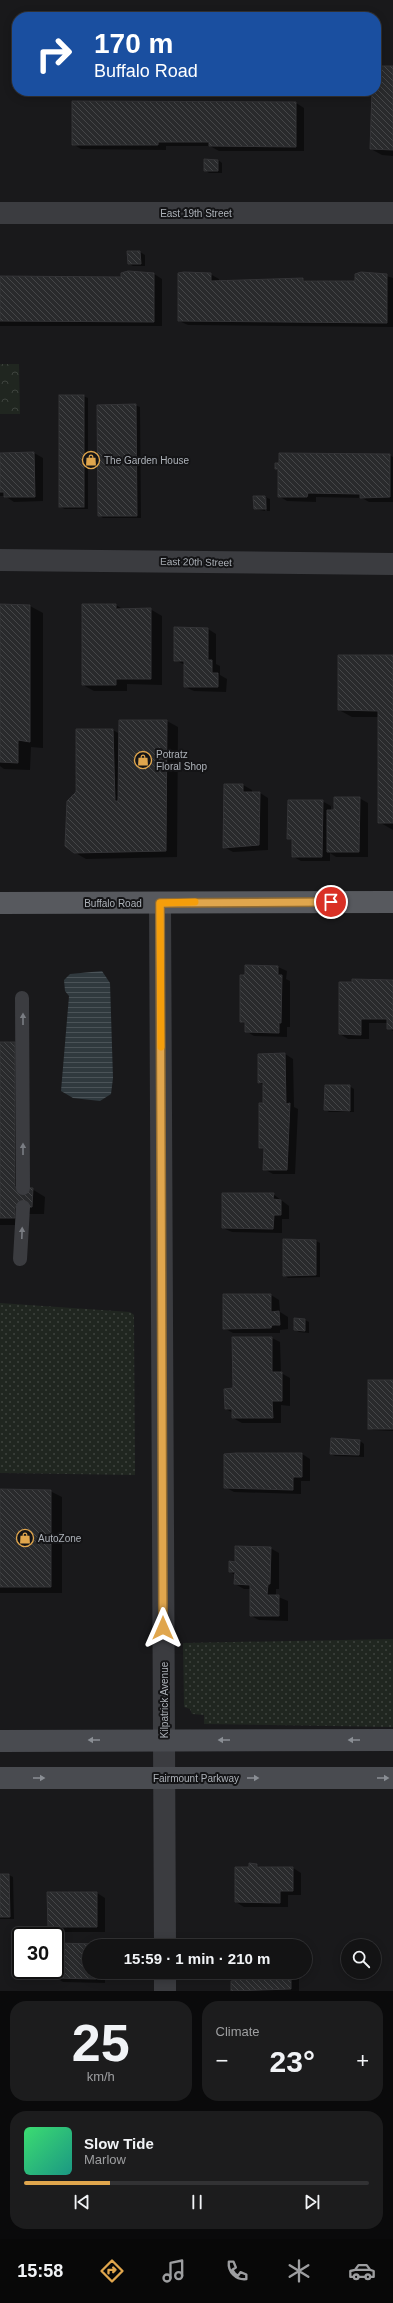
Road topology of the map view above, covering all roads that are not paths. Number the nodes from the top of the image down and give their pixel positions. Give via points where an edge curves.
1 (0, 213) edge
2 (393, 213) edge
3 (0, 560) edge
4 (393, 564) edge
5 (393, 902) edge
6 (0, 903) edge
7 (160, 903) junction
8 (22, 998) dead end
9 (23, 1188) dead end
10 (23, 1207) dead end
11 (20, 1259) dead end
12 (164, 1740) junction
13 (393, 1740) edge
14 (0, 1741) edge
15 (0, 1778) edge
16 (164, 1778) junction
17 (393, 1778) edge
18 (164, 1939) edge
19 (165, 1979) edge
20 (165, 1991) edge

1 - 2 street, East 19th Street
3 - 4 street, East 20th Street
5 - 7 main road, Buffalo Road
6 - 7 main road, Buffalo Road
7 - 12 street, Kilpatrick Avenue
9 -> 8 lane
11 -> 10 lane
13 -> 12 street
12 -> 14 street
12 - 16 street, Kilpatrick Avenue
15 -> 16 street, Fairmount Parkway
16 -> 17 street, Fairmount Parkway
16 - 18 street, Kilpatrick Avenue
19 - 20 street

